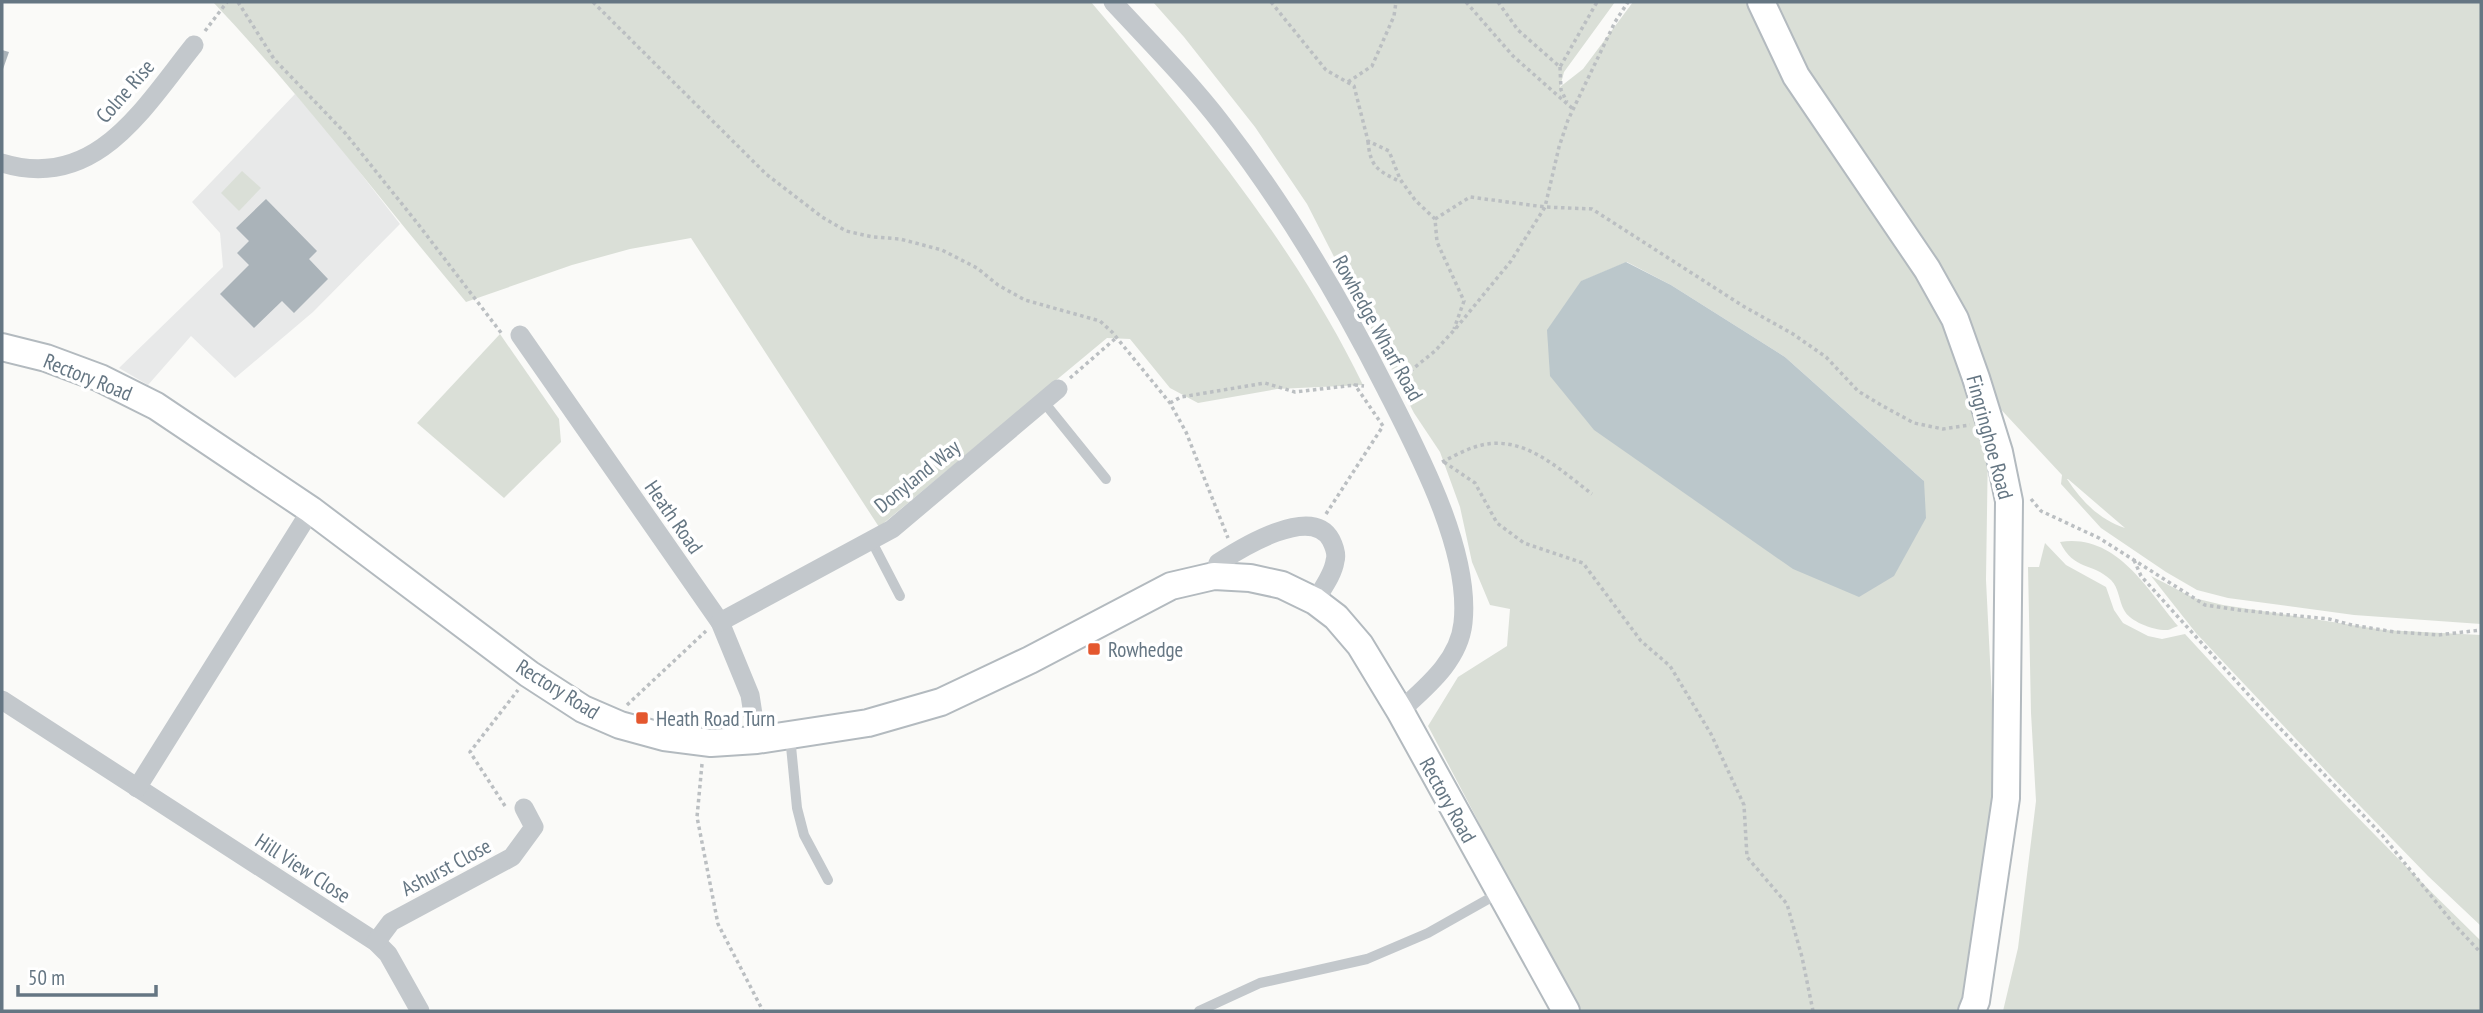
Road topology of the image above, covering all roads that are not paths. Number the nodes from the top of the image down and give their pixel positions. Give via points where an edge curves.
1 (1113, 2) edge
2 (1761, 2) edge
3 (194, 45) road end
4 (2, 163) edge
5 (520, 335) road end
6 (2, 347) edge
7 (1050, 395) joint
8 (1106, 479) dead end
9 (311, 510) junction
10 (871, 540) junction
11 (1214, 576) junction
12 (900, 596) dead end
13 (1315, 601) junction
14 (719, 621) junction
15 (2, 700) edge
16 (1400, 711) junction
17 (790, 736) junction
18 (757, 740) junction
19 (137, 788) junction
20 (524, 808) road end
21 (828, 880) dead end
22 (1499, 893) junction
23 (376, 942) junction
24 (420, 1011) edge
25 (1199, 1011) edge
26 (1566, 1011) edge
27 (1972, 1011) edge

1 - 16 street, Rowhedge Wharf Road via 1221,122 1270,190 1436,466 1457,558 1463,624 1453,655
2 - 27 street, Fingringhoe Road via 1796,76 1927,269 1955,319 1989,421 2009,501 2006,798
3 - 4 street, Colne Rise via 106,147 57,167
5 - 14 street, Heath Road
6 - 9 street, Rectory Road via 100,378 156,406
7 - 8 lane
7 - 10 street, Donyland Way via 892,529
9 - 18 street, Rectory Road via 583,709 664,737 704,742
9 - 19 street
10 - 12 lane
10 - 14 street, Donyland Way
11 - 13 street, Rectory Road via 1282,585
11 - 13 street via 1218,563 1277,532 1317,528 1327,533 1334,545 1336,561
11 - 17 street, Rectory Road via 1171,586 941,702 868,723
13 - 16 street, Rectory Road via 1360,645
14 - 18 street, Heath Road via 750,695
15 - 19 street, Hill View Close
16 - 22 street, Rectory Road
17 - 18 street, Rectory Road
17 - 21 lane via 804,835
19 - 23 street, Hill View Close
20 - 23 street, Ashurst Close via 542,828 512,858 391,922
22 - 25 lane via 1429,933 1367,959 1260,983
22 - 26 street, Rectory Road
23 - 24 street, Hill View Close via 388,954

